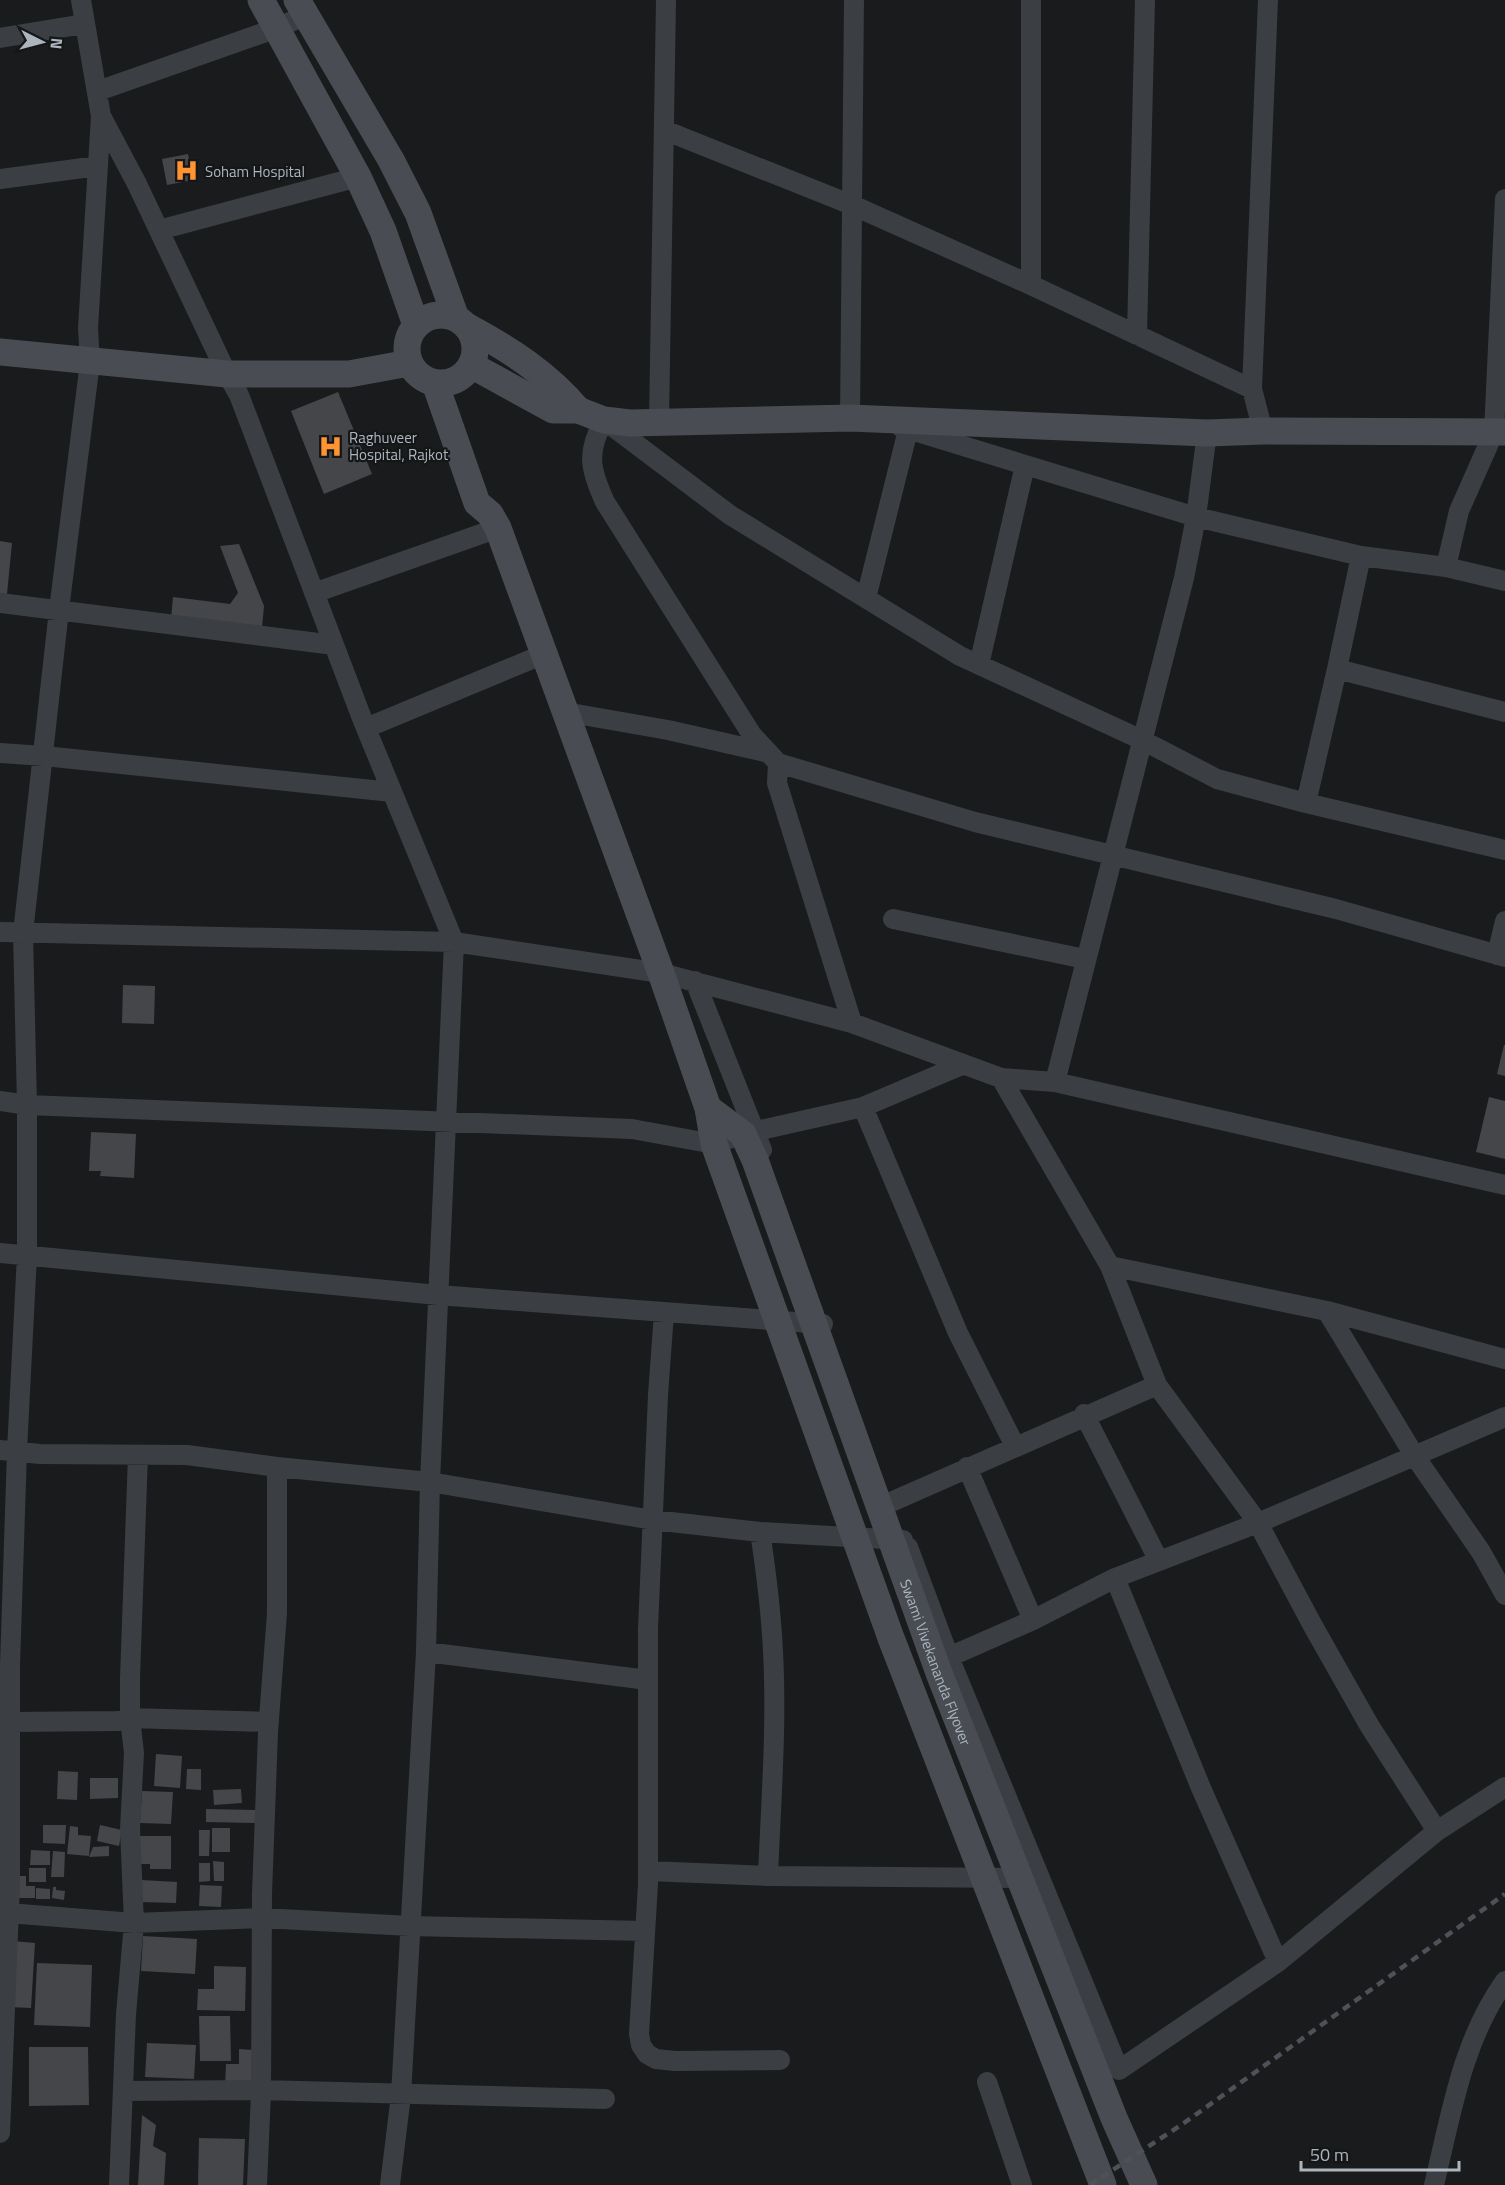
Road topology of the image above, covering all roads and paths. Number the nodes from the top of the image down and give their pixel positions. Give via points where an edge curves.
1 (81, 0) edge
2 (261, 0) edge
3 (666, 0) edge
4 (854, 0) edge
5 (1031, 0) edge
6 (1145, 0) edge
7 (1268, 0) edge
8 (302, 7) edge
9 (84, 24) junction
10 (277, 28) junction
11 (0, 38) edge
12 (98, 91) junction
13 (101, 116) junction
14 (664, 130) junction
15 (98, 166) junction
16 (358, 177) junction
17 (0, 179) edge
18 (1505, 198) edge
19 (852, 205) junction
20 (159, 230) junction
21 (1031, 285) junction
22 (462, 322) junction
23 (416, 325) junction
24 (1137, 334) junction
25 (0, 352) edge
26 (90, 362) junction
27 (409, 363) junction
28 (227, 374) junction
29 (452, 377) junction
30 (1252, 388) junction
31 (578, 410) junction
32 (860, 418) junction
33 (604, 420) junction
34 (659, 423) junction
35 (908, 430) junction
36 (1263, 431) junction
37 (1499, 432) edge
38 (1207, 433) junction
39 (1025, 465) junction
40 (1196, 517) junction
41 (494, 521) junction
42 (1361, 556) junction
43 (1446, 567) junction
44 (1505, 581) edge
45 (314, 593) junction
46 (866, 598) junction
47 (0, 603) edge
48 (59, 610) junction
49 (334, 645) junction
50 (544, 654) junction
51 (979, 665) junction
52 (1337, 669) junction
53 (564, 712) junction
54 (1505, 712) edge
55 (366, 728) junction
56 (1142, 740) junction
57 (0, 753) edge
58 (44, 756) junction
59 (774, 758) junction
60 (392, 792) junction
61 (1306, 803) junction
62 (1505, 850) edge
63 (1113, 856) junction
64 (893, 919) dead end
65 (1505, 921) edge
66 (0, 932) edge
67 (23, 933) junction
68 (454, 942) junction
69 (1501, 956) edge
70 (1085, 959) junction
71 (661, 973) junction
72 (695, 981) junction
73 (852, 1023) junction
74 (964, 1064) junction
75 (1001, 1078) junction
76 (1055, 1082) junction
77 (0, 1101) edge
78 (27, 1105) junction
79 (708, 1107) junction
80 (863, 1107) junction
81 (446, 1121) junction
82 (749, 1132) junction
83 (714, 1144) junction
84 (1505, 1185) edge
85 (0, 1253) edge
86 (27, 1255) junction
87 (1110, 1266) junction
88 (438, 1295) junction
89 (1327, 1311) junction
90 (664, 1313) junction
91 (826, 1325) junction
92 (1505, 1359) edge
93 (1157, 1385) junction
94 (1084, 1415) junction
95 (1505, 1417) edge
96 (1015, 1446) junction
97 (8, 1451) edge
98 (138, 1455) junction
99 (1414, 1455) junction
100 (277, 1467) junction
101 (967, 1467) junction
102 (430, 1482) junction
103 (891, 1502) junction
104 (653, 1520) junction
105 (1258, 1523) junction
106 (760, 1532) junction
107 (905, 1540) junction
108 (1159, 1561) junction
109 (1115, 1578) junction
110 (1505, 1595) edge
111 (1033, 1620) junction
112 (426, 1652) junction
113 (948, 1657) junction
114 (648, 1680) junction
115 (5, 1718) edge
116 (130, 1718) junction
117 (269, 1722) junction
118 (5, 1754) edge
119 (1505, 1787) edge
120 (1437, 1831) junction
121 (5, 1864) edge
122 (648, 1871) junction
123 (768, 1876) junction
124 (1040, 1879) junction
125 (8, 1913) junction
126 (262, 1918) junction
127 (134, 1923) junction
128 (410, 1926) junction
129 (645, 1931) junction
130 (1278, 1962) junction
131 (1505, 1981) edge
132 (2, 1990) edge
133 (780, 2060) dead end
134 (987, 2082) dead end
135 (261, 2090) junction
136 (123, 2091) junction
137 (401, 2095) junction
138 (604, 2099) dead end
139 (0, 2133) edge
140 (119, 2185) edge
141 (257, 2185) edge
142 (390, 2185) edge
143 (1022, 2185) edge
144 (1103, 2185) edge
145 (1144, 2185) edge
146 (1434, 2185) edge

1 - 9 street
2 - 10 main road
3 - 14 street
4 - 19 street
5 - 21 street
6 - 24 street
7 - 30 street
8 - 10 street
8 - 22 main road via 418,213
9 - 11 street
9 - 12 street
10 - 12 street
10 - 16 main road
12 - 13 street
13 - 15 street
13 - 20 street
14 - 19 street
14 - 34 street
15 - 17 street
15 - 26 street via 88,328
16 - 20 street
16 - 23 main road via 383,231
18 - 37 street
19 - 21 street
19 - 32 street
20 - 28 street
21 - 24 street
22 - 23 main road via 439,314
22 - 29 main road via 475,342 474,359
22 - 31 main road via 510,350 561,390
23 - 27 main road via 406,346
24 - 30 street
25 - 26 main road
26 - 28 main road
26 - 48 street
27 - 28 main road via 349,374
27 - 29 main road via 420,376
28 - 45 street via 239,395
29 - 31 main road via 553,410
29 - 41 main road via 477,503
30 - 36 street
31 - 33 main road
32 - 34 main road
32 - 35 street
32 - 38 main road
33 - 34 main road
33 - 46 street via 730,515
33 - 59 street via 590,459 605,502 752,735
35 - 39 street
35 - 46 street
36 - 37 main road
36 - 38 main road
37 - 43 street via 1459,511
38 - 40 street
39 - 40 street
39 - 51 street
40 - 42 street
40 - 56 street
41 - 45 street
41 - 50 main road
42 - 43 street
42 - 52 street
43 - 44 street
45 - 49 street
46 - 51 street
47 - 48 street
48 - 49 street
48 - 58 street
49 - 55 street
50 - 53 main road
50 - 55 street
51 - 56 street
52 - 54 street
52 - 61 street
53 - 59 street via 658,728
53 - 71 main road
55 - 60 street
56 - 61 street via 1217,779
56 - 63 street
57 - 58 street
58 - 60 street
58 - 67 street
59 - 63 street via 975,822
59 - 73 street via 777,783
60 - 68 street
61 - 62 street
63 - 69 street via 1336,909
63 - 70 street
64 - 70 street
65 - 69 street
66 - 67 street
67 - 68 street
67 - 78 street
68 - 71 street
68 - 81 street
70 - 76 street
71 - 72 street
71 - 79 main road
72 - 73 street
72 - 82 street
73 - 74 street
74 - 75 street
74 - 80 street
75 - 76 street
75 - 87 street
76 - 84 street
77 - 78 street
78 - 81 street
78 - 86 street
79 - 82 main road
79 - 83 main road
80 - 82 street
80 - 96 street via 958,1333
81 - 83 street via 632,1129
81 - 88 street
82 - 83 street
82 - 91 street
82 - 145 main road, Swami Vivekananda Flyover via 755,1160 939,1673
83 - 144 main road via 896,1649
85 - 86 street
86 - 88 street
86 - 97 street
87 - 89 street
87 - 93 street
88 - 90 street
88 - 102 street
89 - 92 street
89 - 99 street
90 - 91 street
90 - 104 street
91 - 103 street
93 - 94 street
93 - 105 street
94 - 96 street
94 - 108 street
95 - 99 street
96 - 101 street
97 - 98 street
97 - 115 street
98 - 100 street via 187,1455
98 - 116 street
99 - 105 street
99 - 110 street via 1481,1552
100 - 102 street
100 - 117 street via 277,1613
101 - 103 street
101 - 111 street
102 - 104 street
102 - 112 street
103 - 107 street
104 - 106 street
104 - 114 street
105 - 108 street
105 - 120 street via 1369,1725
106 - 107 street
106 - 123 street via 773,1652
107 - 113 street
108 - 109 street
109 - 111 street
109 - 130 street
111 - 113 street
112 - 114 street
112 - 128 street
113 - 124 street
114 - 122 street
115 - 116 street
115 - 118 street
116 - 117 street
116 - 127 street via 134,1753 130,1829
117 - 126 street
118 - 121 street
119 - 120 street
120 - 130 street
121 - 125 street
122 - 123 street
122 - 129 street
123 - 124 street
124 - 130 street via 1119,2070
125 - 127 street
125 - 132 street
126 - 127 street
126 - 128 street
126 - 135 street
127 - 136 street
128 - 129 street
128 - 137 street
129 - 133 street via 639,2034 647,2054 675,2061
131 - 146 street via 1469,2049
132 - 139 street
134 - 143 street
135 - 136 street
135 - 137 street
135 - 141 street
136 - 140 street
137 - 138 street
137 - 142 street

